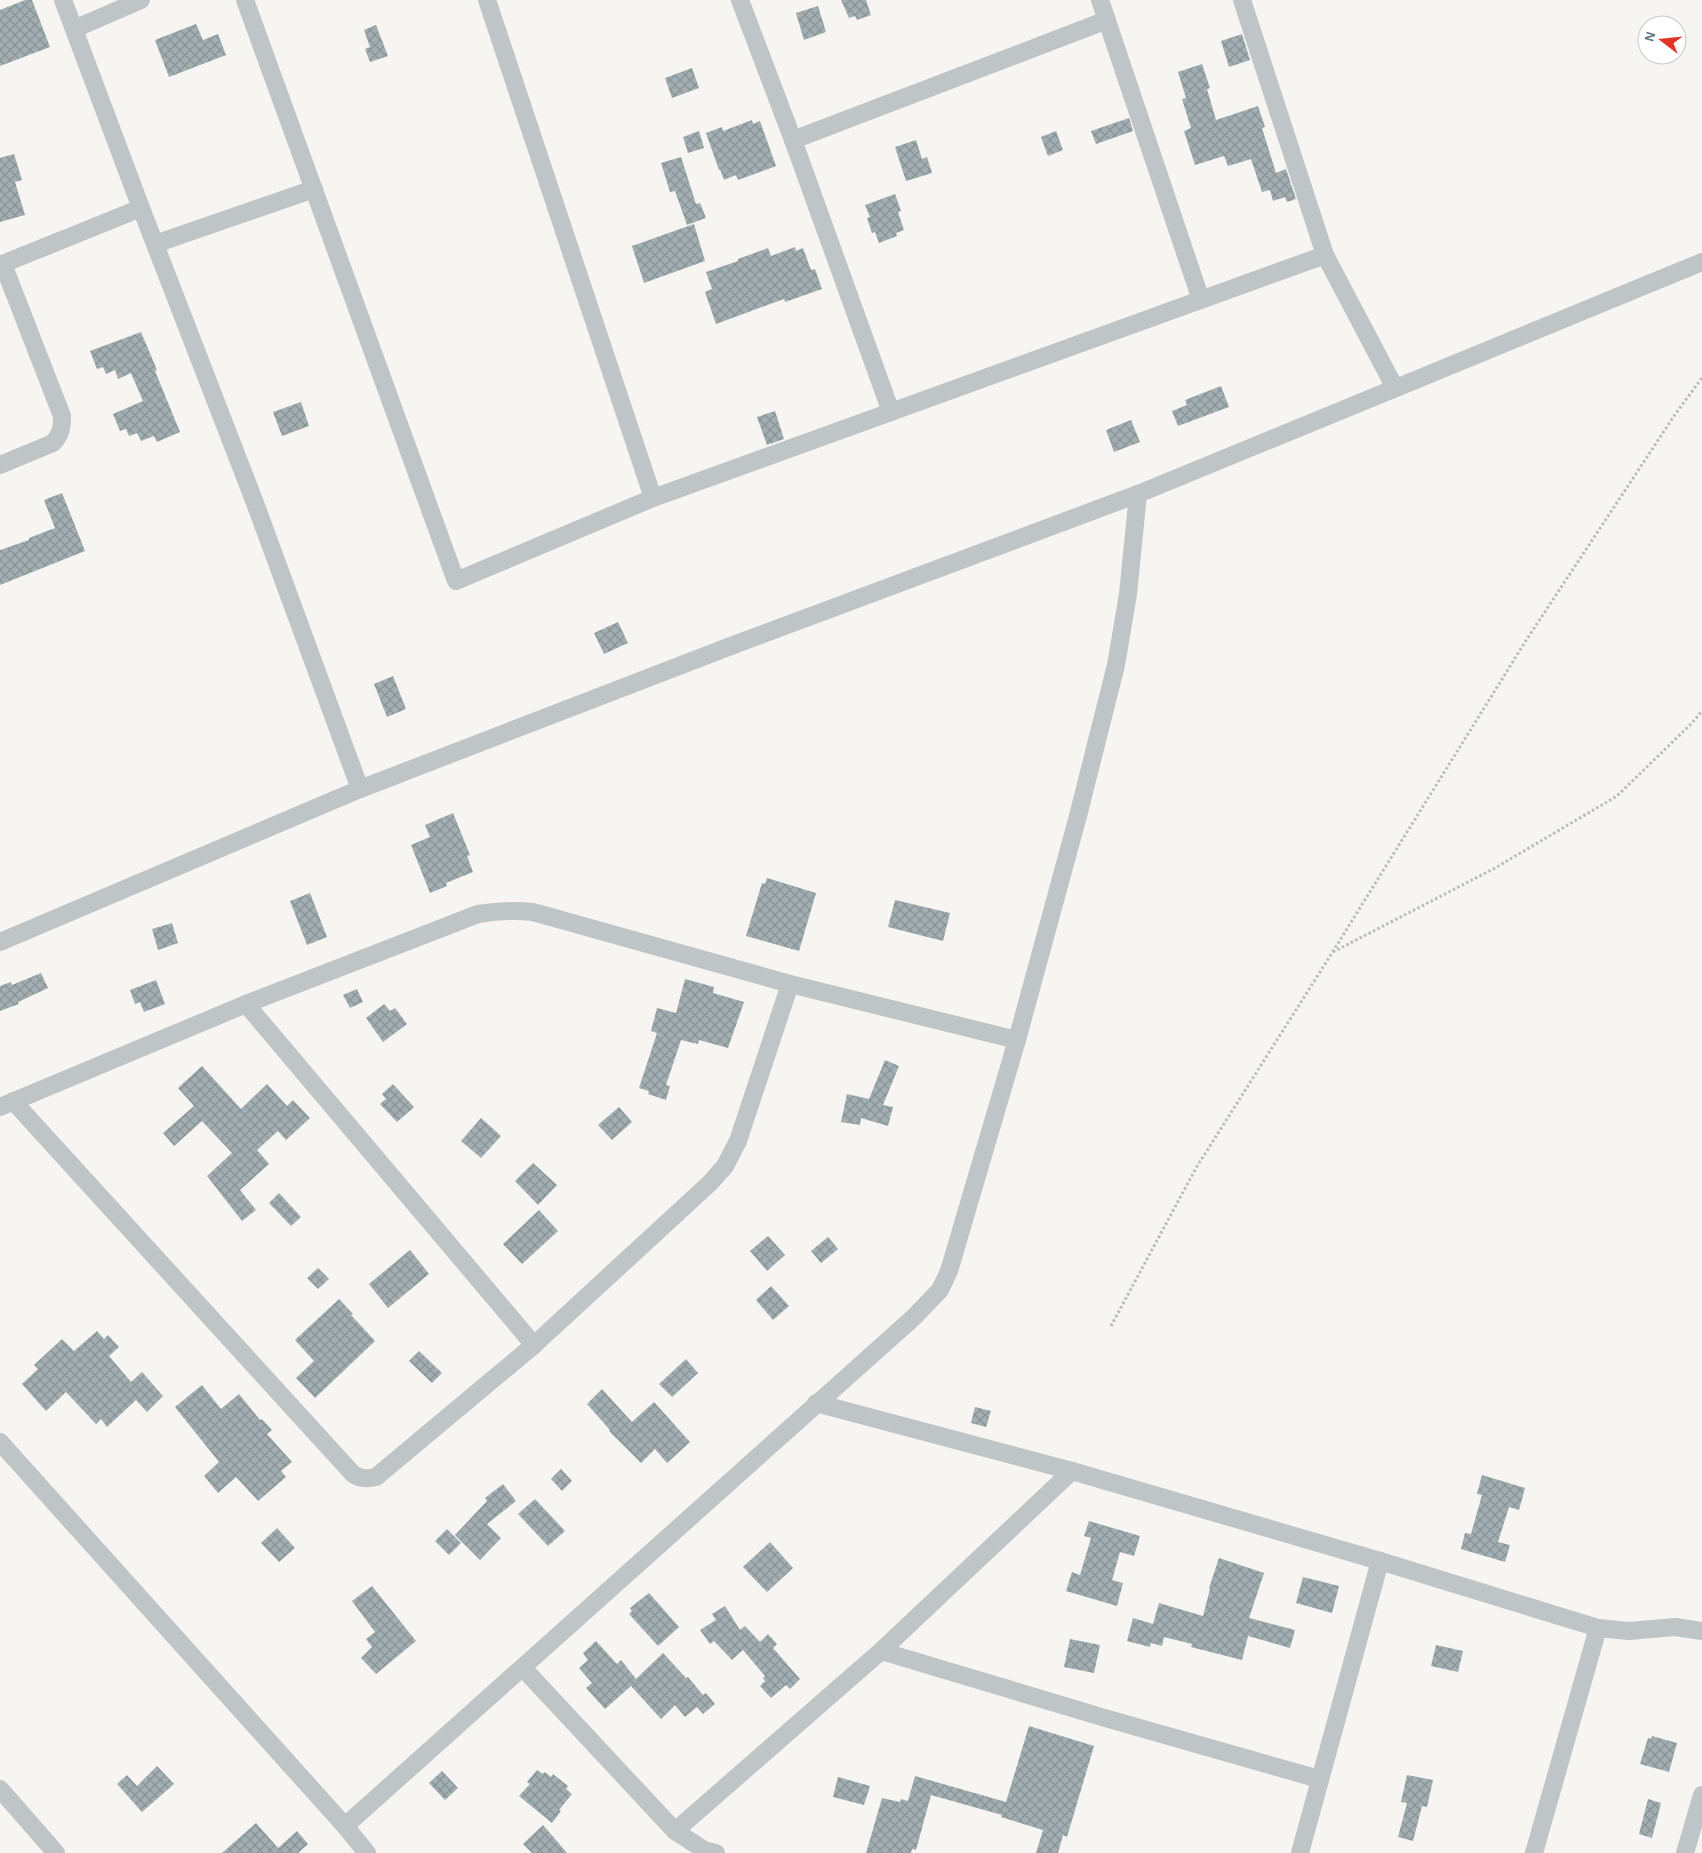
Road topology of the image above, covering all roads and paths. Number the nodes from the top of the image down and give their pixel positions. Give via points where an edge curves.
1 (63, 0) edge
2 (141, 0) edge
3 (245, 0) edge
4 (487, 0) edge
5 (740, 0) edge
6 (1100, 0) edge
7 (1242, 0) edge
8 (1106, 20) junction
9 (74, 29) junction
10 (793, 140) junction
11 (314, 189) junction
12 (141, 208) junction
13 (155, 244) junction
14 (1325, 255) junction
15 (1702, 262) edge
16 (2, 264) edge
17 (1201, 300) junction
18 (1702, 378) edge
19 (1395, 388) junction
20 (890, 412) junction
21 (0, 465) edge
22 (1138, 494) junction
23 (653, 498) junction
24 (1702, 711) edge
25 (360, 789) junction
26 (0, 942) edge
27 (1332, 953) junction
28 (790, 984) junction
29 (246, 1004) junction
30 (1017, 1040) junction
31 (6, 1104) edge
32 (1111, 1326) dead end
33 (534, 1345) junction
34 (816, 1403) junction
35 (0, 1442) edge
36 (1072, 1471) junction
37 (1380, 1561) junction
38 (1598, 1628) junction
39 (1702, 1631) edge
40 (881, 1651) junction
41 (524, 1668) junction
42 (1319, 1780) junction
43 (0, 1789) edge
44 (1702, 1795) edge
45 (345, 1826) junction
46 (675, 1831) junction
47 (56, 1853) edge
48 (368, 1853) edge
49 (716, 1853) edge
50 (1300, 1853) edge
51 (1534, 1853) edge
52 (1685, 1853) edge

1 - 9 street
2 - 9 street
3 - 11 street
4 - 23 street
5 - 10 street
6 - 8 street
7 - 14 street
8 - 10 street
8 - 17 street
9 - 12 street
10 - 20 street
11 - 13 street
11 - 23 street via 456,580
12 - 13 street
12 - 16 street
13 - 25 street via 252,494
14 - 17 street
14 - 19 street
15 - 19 street
16 - 21 street via 62,416 62,429 53,443
17 - 20 street
18 - 27 path via 1525,642
19 - 22 street
20 - 23 street
22 - 25 street
22 - 30 street via 1128,594 1116,666
24 - 27 path via 1617,796 1495,868
25 - 26 street
27 - 32 path via 1196,1168
28 - 29 street via 533,912 514,910 478,914
28 - 30 street
28 - 33 street via 738,1141 725,1166
29 - 31 street
29 - 33 street
30 - 34 street via 949,1271 940,1290 913,1318
31 - 33 street via 358,1477 376,1477
34 - 36 street
34 - 41 street
35 - 45 street
36 - 37 street
36 - 40 street
37 - 38 street
37 - 42 street
38 - 39 street
38 - 51 street
40 - 42 street
40 - 46 street
41 - 45 street
41 - 46 street
42 - 50 street
43 - 47 street
44 - 52 street
45 - 48 street
46 - 49 street via 704,1850

